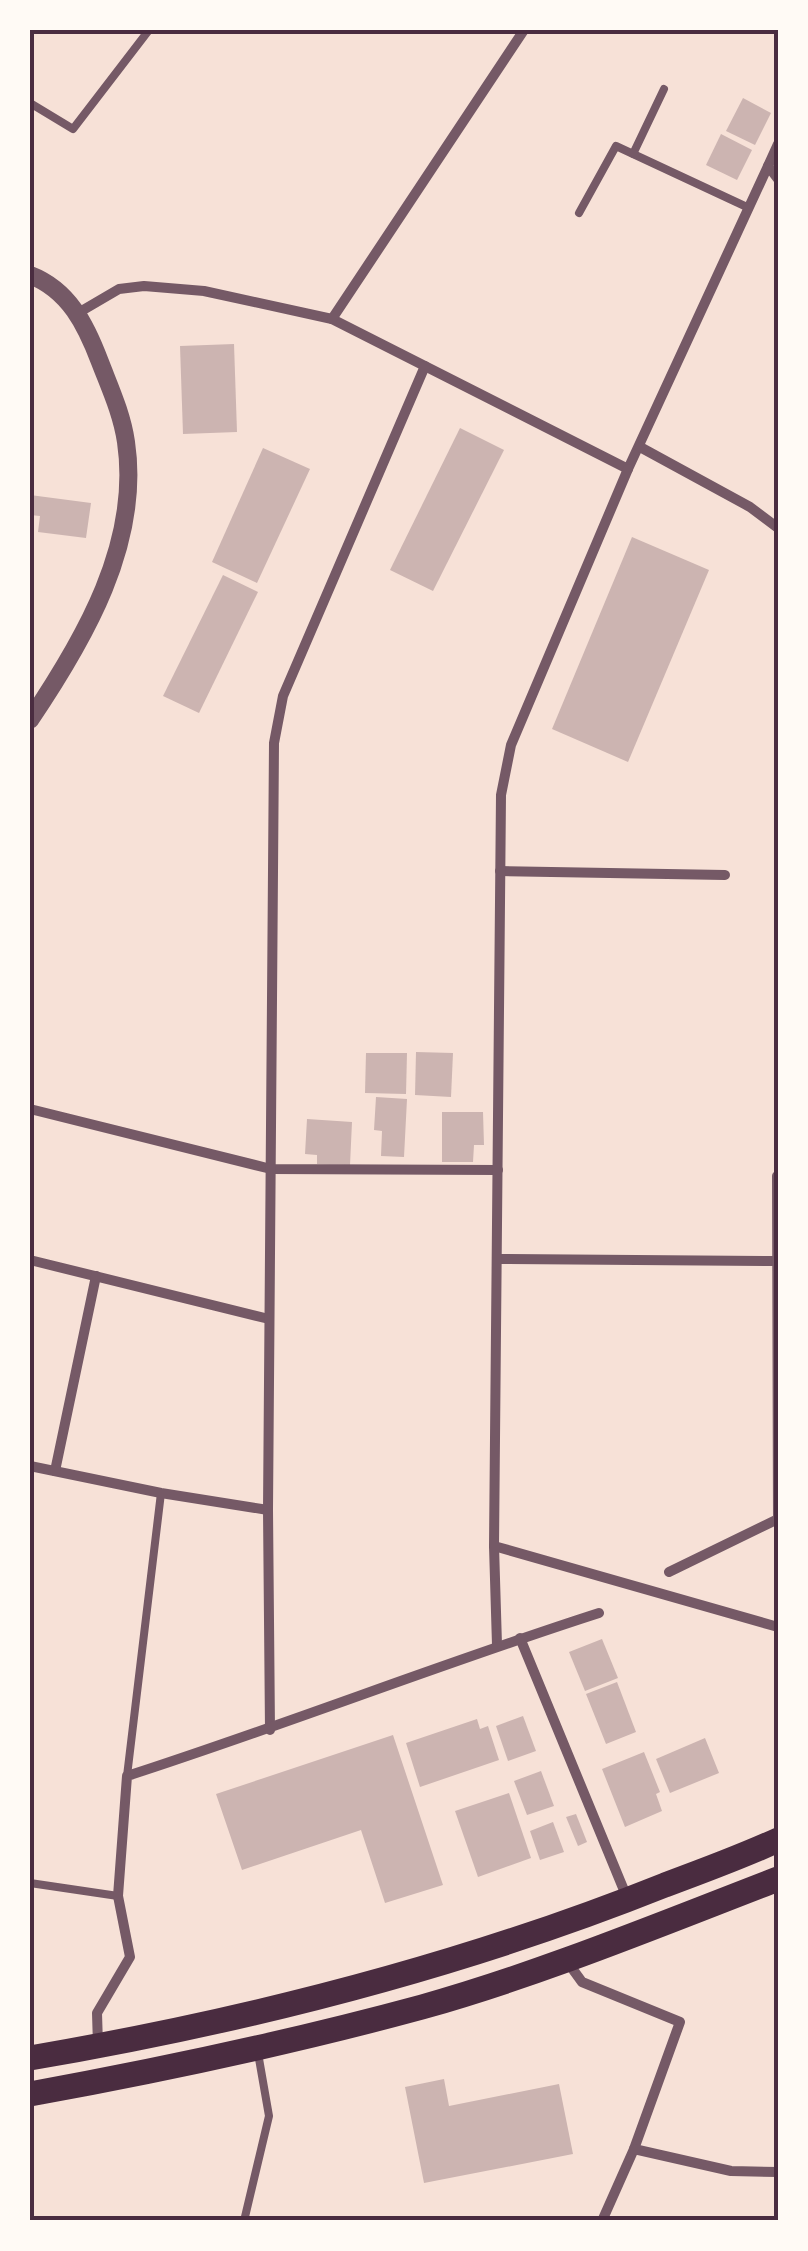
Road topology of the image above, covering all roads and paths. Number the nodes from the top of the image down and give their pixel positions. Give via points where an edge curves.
1 (149, 30) edge
2 (524, 30) edge
3 (664, 89) dead end
4 (30, 103) edge
5 (778, 144) edge
6 (634, 154) junction
7 (768, 166) junction
8 (778, 178) edge
9 (748, 208) junction
10 (579, 213) dead end
11 (30, 275) edge
12 (78, 314) junction
13 (332, 319) junction
14 (424, 366) junction
15 (640, 447) junction
16 (628, 470) junction
17 (778, 528) edge
18 (30, 720) edge
19 (500, 871) junction
20 (726, 875) dead end
21 (30, 1109) edge
22 (271, 1169) junction
23 (498, 1170) junction
24 (777, 1176) edge
25 (496, 1259) junction
26 (30, 1260) edge
27 (777, 1262) edge
28 (96, 1276) junction
29 (269, 1319) junction
30 (30, 1466) edge
31 (55, 1471) junction
32 (161, 1493) junction
33 (268, 1510) junction
34 (778, 1519) edge
35 (494, 1546) junction
36 (669, 1572) dead end
37 (599, 1613) dead end
38 (778, 1626) edge
39 (520, 1638) junction
40 (497, 1645) junction
41 (270, 1730) junction
42 (127, 1776) junction
43 (778, 1840) edge
44 (778, 1879) edge
45 (30, 1883) edge
46 (118, 1896) junction
47 (628, 1900) junction
48 (565, 1960) junction
49 (98, 2046) junction
50 (258, 2048) junction
51 (30, 2058) edge
52 (30, 2094) edge
53 (634, 2149) junction
54 (778, 2172) edge
55 (244, 2221) edge
56 (602, 2221) edge

1 - 4 lane via 73,129
2 - 13 street
3 - 6 lane
5 - 7 street
6 - 9 lane
6 - 10 lane via 616,146
7 - 8 street
7 - 9 street
9 - 15 street
11 - 12 street
12 - 13 street via 120,289 144,286 204,291
12 - 18 street via 122,427 124,515 104,591
13 - 14 street
14 - 16 street
14 - 22 street via 284,696 274,743
15 - 16 street
15 - 17 street
16 - 19 street via 511,744 501,795
19 - 20 street
19 - 23 street
21 - 22 street
22 - 23 street
22 - 29 street
23 - 25 street
24 - 27 street
25 - 27 street
25 - 35 street
26 - 28 street
27 - 34 street
28 - 29 street
28 - 31 street
29 - 33 street
30 - 31 street
31 - 32 street
32 - 33 street
32 - 42 lane
33 - 41 street
34 - 36 street
35 - 38 street
35 - 40 street
37 - 39 street
39 - 40 street
39 - 47 street
40 - 41 street
41 - 42 street
42 - 46 street
43 - 47 main road
44 - 48 main road
45 - 46 lane
46 - 49 street via 130,1957 96,2013
47 - 49 main road via 420,1972
48 - 50 main road via 425,2006
48 - 53 street via 582,1982 680,2022
49 - 51 main road
50 - 52 main road
50 - 55 lane via 269,2116
53 - 54 street via 731,2171
53 - 56 street

